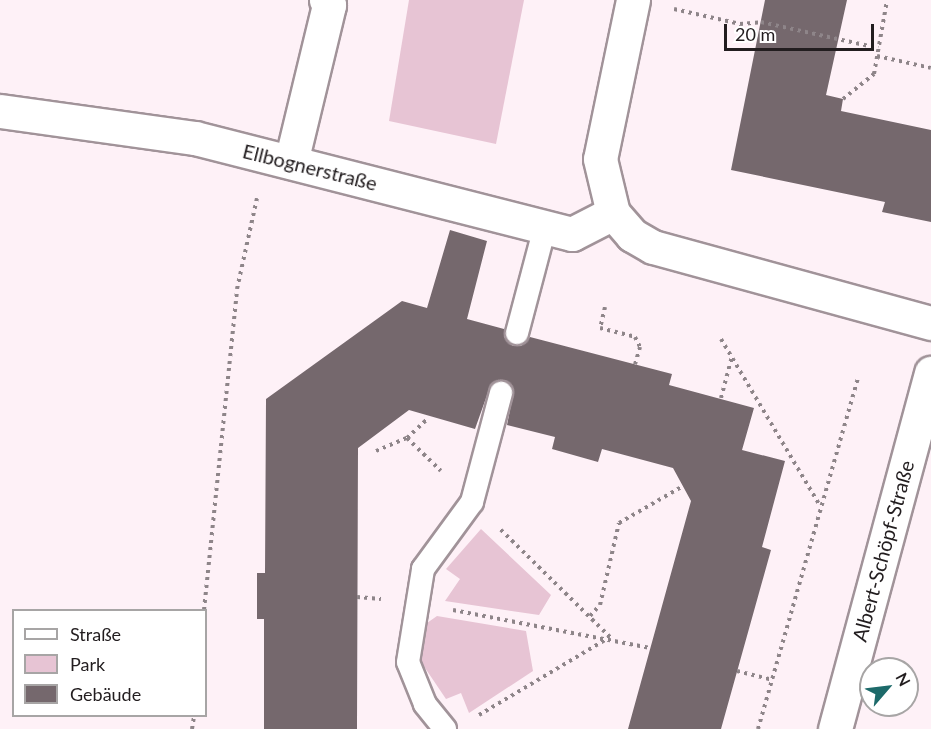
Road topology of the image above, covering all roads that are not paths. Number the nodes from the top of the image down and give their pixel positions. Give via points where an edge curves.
1 (326, 0) edge
2 (633, 0) edge
3 (0, 111) edge
4 (279, 159) junction
5 (613, 213) junction
6 (544, 227) junction
7 (931, 323) edge
8 (517, 333) dead end
9 (931, 373) edge
10 (501, 393) dead end
11 (445, 729) edge
12 (835, 729) edge

1 - 4 street via 329,5
2 - 5 street via 600,159
3 - 4 street, Ellbognerstraße via 195,138
4 - 6 street, Ellbognerstraße
5 - 6 street, Ellbognerstraße via 572,234
5 - 7 street via 632,235 653,247
6 - 8 lane
9 - 12 street, Albert-Schöpf-Straße
10 - 11 lane via 472,502 423,568 408,662 425,704

